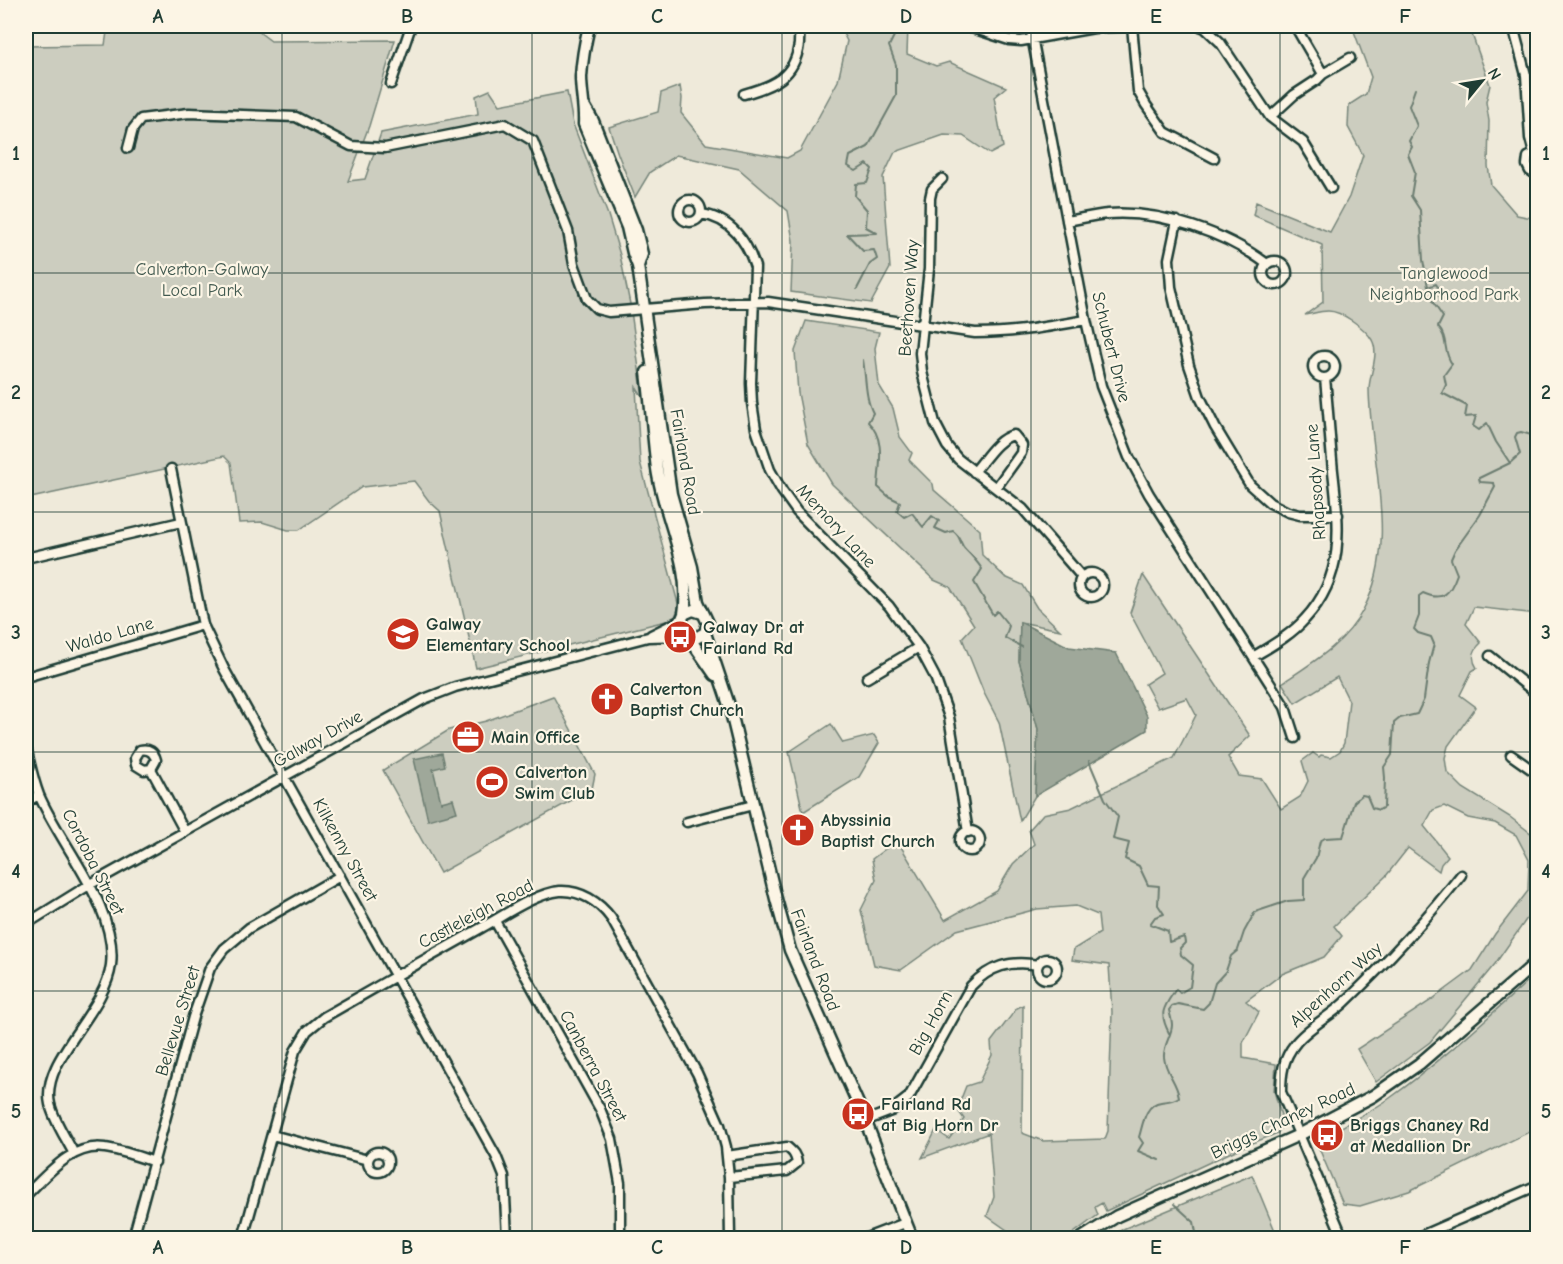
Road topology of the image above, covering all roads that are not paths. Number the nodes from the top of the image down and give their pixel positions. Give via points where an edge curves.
1 (411, 26) edge
2 (589, 26) edge
3 (798, 26) edge
4 (966, 26) edge
5 (1030, 26) edge
6 (1132, 26) edge
7 (1139, 26) edge
8 (1200, 26) edge
9 (1295, 26) edge
10 (1513, 26) edge
11 (1094, 27) edge
12 (1032, 38) junction
13 (1350, 58) dead end
14 (1323, 74) junction
15 (391, 84) dead end
16 (744, 94) dead end
17 (1270, 117) junction
18 (128, 148) dead end
19 (1536, 152) edge
20 (1214, 158) dead end
21 (1538, 174) edge
22 (942, 180) dead end
23 (1331, 188) dead end
24 (701, 214) dead end
25 (1067, 221) junction
26 (1177, 221) junction
27 (1267, 264) dead end
28 (754, 302) junction
29 (645, 309) junction
30 (1086, 320) junction
31 (922, 326) junction
32 (649, 351) junction
33 (1325, 378) dead end
34 (171, 469) dead end
35 (974, 472) junction
36 (996, 488) junction
37 (1338, 515) junction
38 (181, 522) junction
39 (26, 558) edge
40 (1082, 577) dead end
41 (702, 614) junction
42 (681, 618) junction
43 (203, 625) junction
44 (705, 633) junction
45 (648, 637) junction
46 (687, 637) junction
47 (919, 646) junction
48 (1490, 656) dead end
49 (1253, 657) junction
50 (26, 677) edge
51 (867, 678) dead end
52 (721, 682) junction
53 (1538, 695) edge
54 (1295, 738) dead end
55 (26, 747) edge
56 (1511, 755) dead end
57 (151, 769) dead end
58 (1538, 774) edge
59 (285, 777) junction
60 (39, 795) junction
61 (26, 802) edge
62 (753, 805) junction
63 (687, 822) dead end
64 (185, 832) junction
65 (968, 832) dead end
66 (1461, 874) dead end
67 (340, 876) junction
68 (89, 885) junction
69 (495, 921) junction
70 (26, 924) edge
71 (1538, 961) edge
72 (1038, 965) dead end
73 (396, 976) junction
74 (865, 1121) junction
75 (272, 1135) junction
76 (1299, 1135) junction
77 (74, 1154) junction
78 (727, 1156) junction
79 (368, 1160) dead end
80 (155, 1162) junction
81 (729, 1177) junction
82 (1538, 1185) edge
83 (26, 1195) edge
84 (906, 1223) junction
85 (134, 1236) edge
86 (150, 1239) edge
87 (243, 1239) edge
88 (507, 1239) edge
89 (620, 1239) edge
90 (730, 1239) edge
91 (866, 1239) edge
92 (912, 1239) edge
93 (1082, 1239) edge
94 (1343, 1239) edge
95 (1416, 1239) edge

1 - 15 street
2 - 29 main road, Fairland Road via 581,79 585,107 636,230 642,254 638,266
3 - 16 street via 797,56 789,74
4 - 12 street via 1009,40
5 - 12 street, Schubert Drive
6 - 7 street
6 - 11 street
6 - 20 street via 1138,91 1146,105 1165,132
8 - 17 street via 1220,42
9 - 14 street
10 - 19 street via 1526,75 1530,138
11 - 12 street
12 - 25 street, Schubert Drive
13 - 14 street
14 - 17 street
17 - 23 street via 1303,142
18 - 29 street via 133,129 141,119 189,113 296,117 351,146 385,148 505,124 533,141 568,231 574,264 587,299 597,309 609,312
19 - 21 street via 1528,158 1527,165
22 - 31 street, Beethoven Way via 932,189 930,198 929,269
24 - 28 street, Memory Lane via 734,229 751,253 755,267
25 - 26 street via 1107,214
25 - 30 street, Schubert Drive
26 - 27 street via 1231,242
26 - 37 street via 1169,259 1171,287 1189,365 1215,427 1250,485 1270,503 1300,515
28 - 29 street
28 - 31 street
28 - 47 street, Memory Lane via 752,403 770,470 797,512 889,606
29 - 32 main road, Fairland Road
30 - 31 street via 1003,333
30 - 49 street, Schubert Drive via 1101,386 1129,458
31 - 35 street, Beethoven Way via 922,372 935,423 946,446
32 - 41 main road, Fairland Road via 671,494
32 - 42 main road, Fairland Road via 646,362 657,470 685,572 686,600
33 - 37 street, Rhapsody Lane
34 - 38 street, Kilkenny Street
35 - 36 street, Beethoven Way
35 - 36 street via 1001,441 1014,435 1022,445 1021,453
36 - 40 street, Beethoven Way via 1023,509
37 - 49 street, Rhapsody Lane via 1335,562 1316,606 1292,632
38 - 39 street
38 - 43 street, Kilkenny Street
41 - 42 main road via 693,610
41 - 44 main road via 708,623
42 - 45 street, Galway Drive
42 - 46 main road via 680,631
43 - 50 street, Waldo Lane
43 - 59 street, Kilkenny Street
44 - 46 main road via 699,638
44 - 52 main road, Fairland Road
45 - 46 street, Galway Drive
45 - 59 street, Galway Drive via 424,699
46 - 52 main road, Fairland Road
47 - 51 street
47 - 65 street, Memory Lane via 949,717
48 - 53 street
49 - 54 street, Schubert Drive via 1285,708
52 - 62 main road, Fairland Road
55 - 60 street, Cordoba Street
56 - 58 street
57 - 64 street
59 - 64 street, Galway Drive
59 - 67 street, Kilkenny Street
60 - 61 street
60 - 68 street, Cordoba Street
62 - 63 street
62 - 74 main road, Fairland Road via 790,950
64 - 68 street, Galway Drive
66 - 76 street, Alpenhorn Way via 1396,953 1295,1044 1284,1061 1281,1092
67 - 73 street, Kilkenny Street
67 - 80 street, Bellevue Street via 249,928 224,949 210,968
68 - 70 street, Galway Drive
68 - 77 street, Cordoba Street via 108,925 111,966 105,988 56,1066 49,1094
69 - 73 street, Castleleigh Road
69 - 78 street, Castleleigh Road via 528,902 559,891 590,898 604,909 697,1073 720,1125
69 - 89 street, Canberra Street via 600,1109 612,1139 620,1183
71 - 76 main road, Briggs Chaney Road via 1419,1064 1373,1096
72 - 74 street, Big Horn via 1006,964 982,975 971,986 909,1097 891,1111
73 - 75 street, Castleleigh Road via 324,1017 308,1031 296,1050
73 - 88 street, Kilkenny Street via 500,1166 507,1199
74 - 84 main road, Fairland Road
75 - 79 street
75 - 87 street, Castleleigh Road
76 - 93 main road, Briggs Chaney Road via 1117,1216
76 - 94 street, Alpenhorn Way
77 - 80 street via 81,1149 104,1148
77 - 83 street
78 - 81 street, Castleleigh Road
78 - 81 street via 787,1147 794,1152 797,1162 787,1171
80 - 85 street, Bellevue Street
81 - 90 street, Castleleigh Road
82 - 95 street
84 - 91 street
84 - 92 main road, Fairland Road
85 - 86 street

